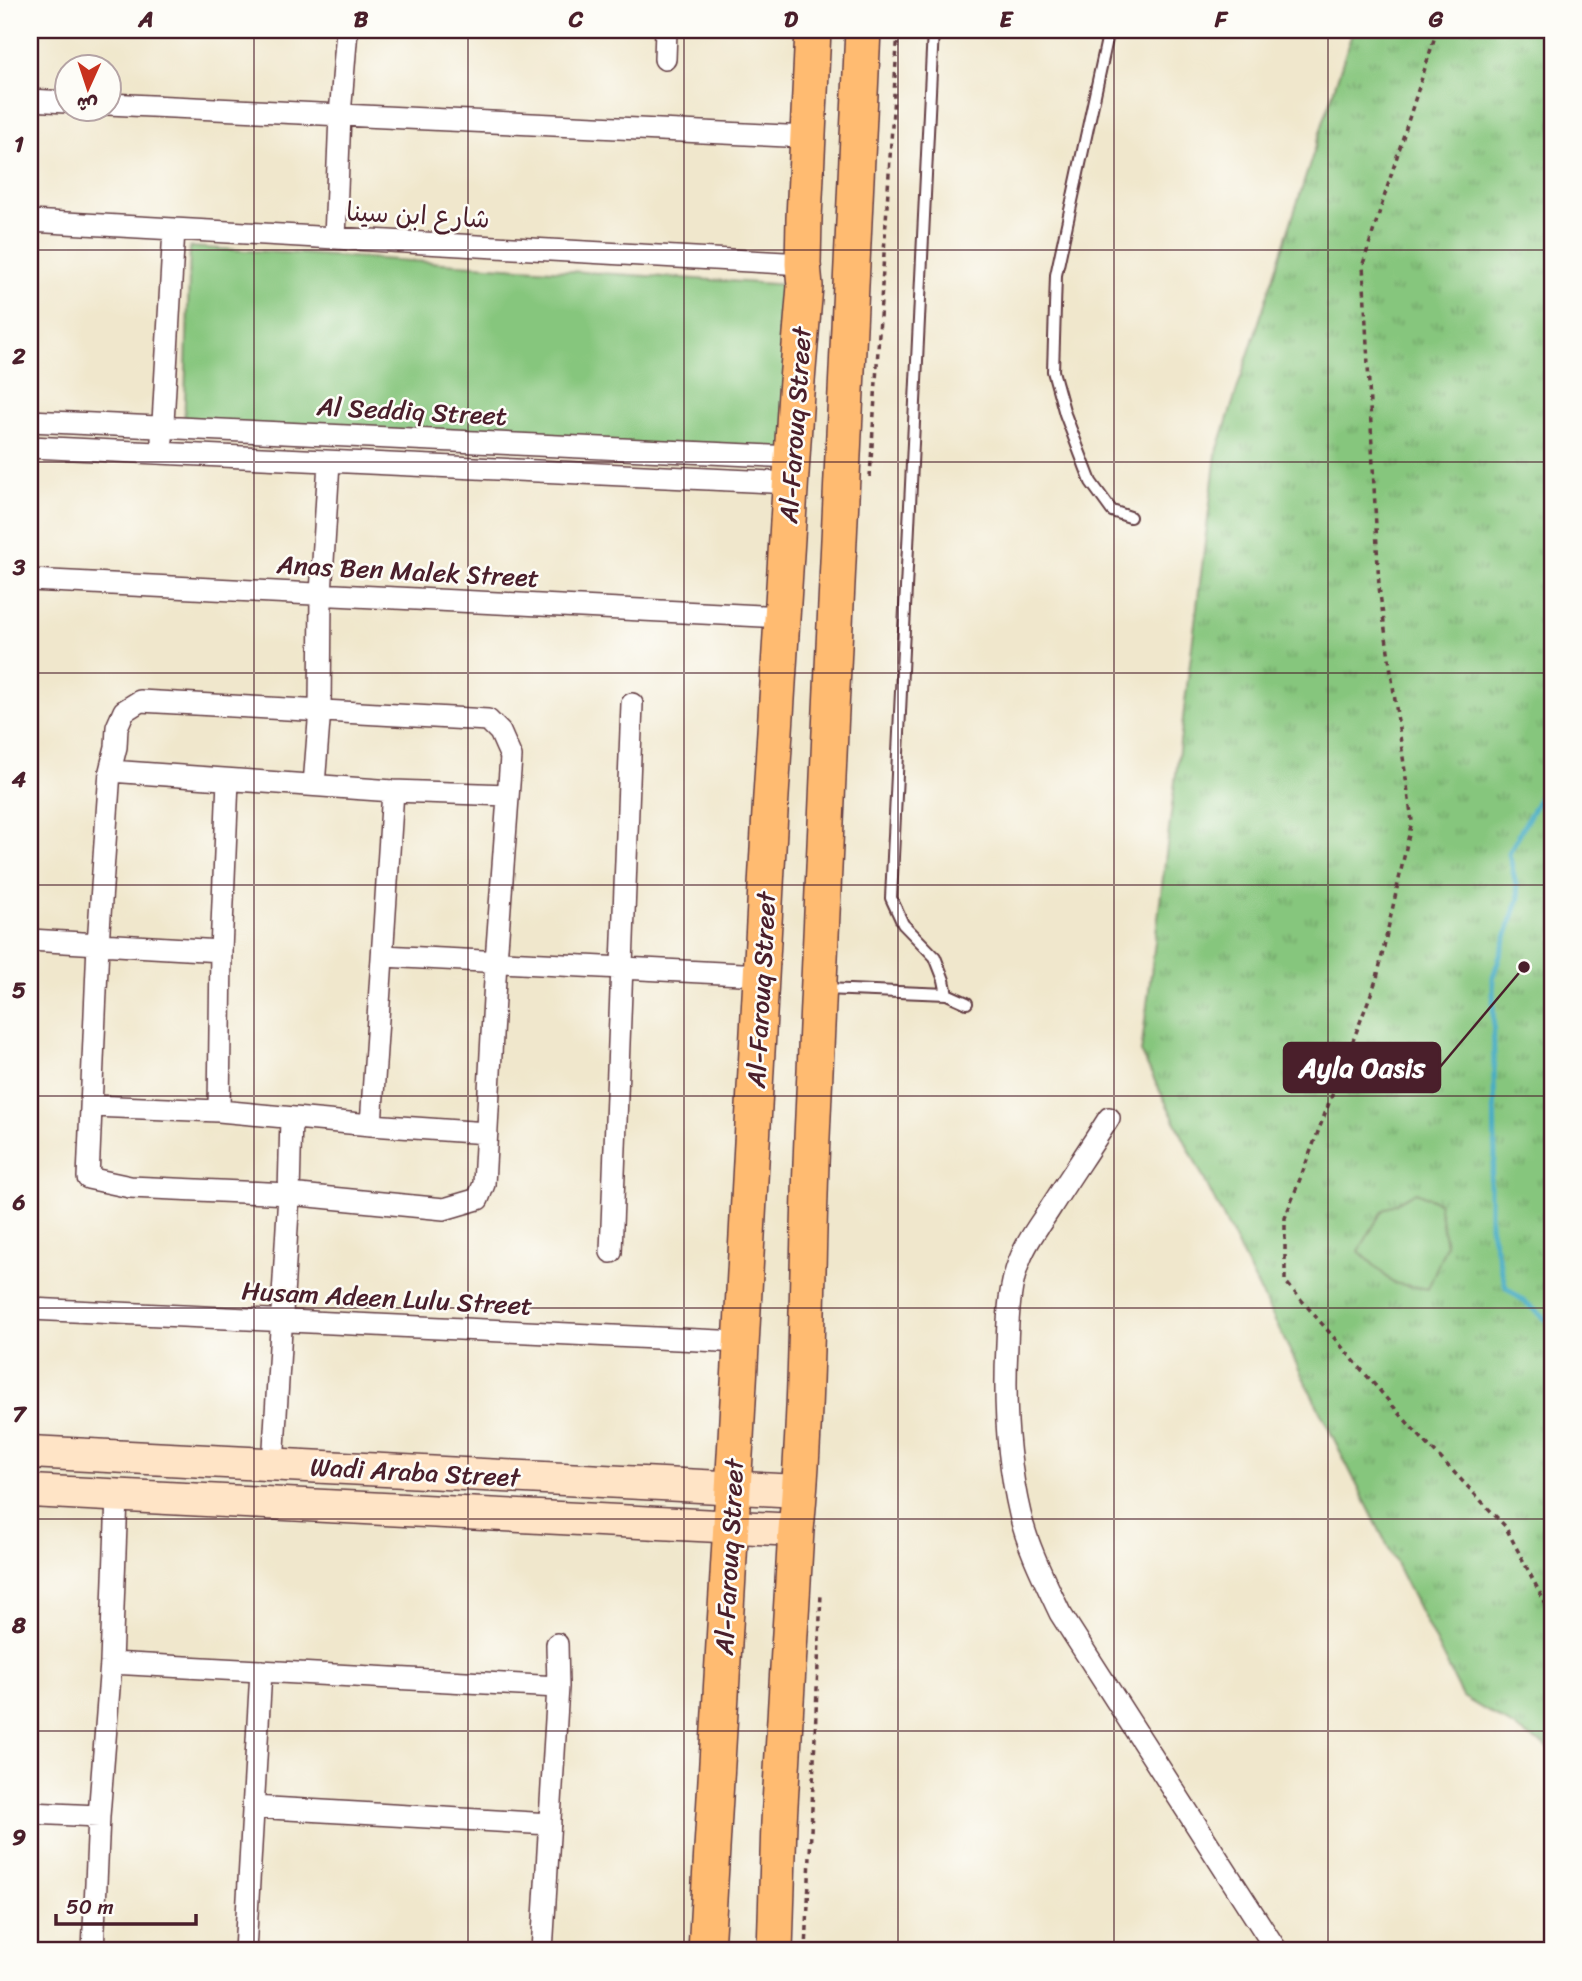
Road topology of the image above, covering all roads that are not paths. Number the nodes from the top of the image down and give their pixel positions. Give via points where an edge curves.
1 (347, 30) edge
2 (666, 30) edge
3 (813, 30) edge
4 (863, 30) edge
5 (933, 30) edge
6 (1109, 30) edge
7 (665, 59) dead end
8 (30, 100) edge
9 (52, 101) edge
10 (122, 105) edge
11 (340, 115) junction
12 (808, 137) junction
13 (30, 221) edge
14 (174, 229) junction
15 (335, 238) junction
16 (803, 264) junction
17 (30, 421) edge
18 (162, 428) junction
19 (30, 447) edge
20 (162, 454) junction
21 (329, 462) junction
22 (792, 470) junction
23 (1130, 517) dead end
24 (30, 580) edge
25 (321, 594) junction
26 (783, 617) junction
27 (632, 704) dead end
28 (320, 709) junction
29 (110, 771) junction
30 (229, 780) junction
31 (314, 785) junction
32 (393, 790) junction
33 (508, 795) junction
34 (770, 812) junction
35 (827, 813) junction
36 (30, 940) edge
37 (98, 944) junction
38 (221, 951) junction
39 (383, 956) junction
40 (496, 961) junction
41 (621, 968) junction
42 (762, 975) junction
43 (819, 989) junction
44 (947, 994) junction
45 (967, 1003) dead end
46 (92, 1105) junction
47 (219, 1111) junction
48 (291, 1118) junction
49 (1109, 1118) dead end
50 (371, 1125) junction
51 (486, 1133) junction
52 (289, 1194) junction
53 (611, 1252) dead end
54 (30, 1309) edge
55 (281, 1321) junction
56 (742, 1342) junction
57 (30, 1452) edge
58 (273, 1465) junction
59 (733, 1488) junction
60 (30, 1491) edge
61 (799, 1491) junction
62 (117, 1496) junction
63 (731, 1527) junction
64 (796, 1531) junction
65 (557, 1644) dead end
66 (111, 1663) junction
67 (261, 1671) junction
68 (558, 1687) junction
69 (253, 1807) junction
70 (30, 1814) edge
71 (99, 1816) junction
72 (550, 1824) junction
73 (777, 1947) edge
74 (93, 1951) edge
75 (245, 1951) edge
76 (542, 1951) edge
77 (706, 1951) edge
78 (1277, 1951) edge

1 - 11 street
2 - 7 street
3 - 12 main road, Al-Farouq Street
4 - 35 main road, Al-Farouq Street
5 - 44 lane via 891,898 903,924 934,957
6 - 23 lane via 1056,275 1052,371 1091,482 1112,511
8 - 9 street
10 - 11 street
11 - 12 street
11 - 15 street
12 - 16 main road, Al-Farouq Street
13 - 14 street, شارع ابن سينا
14 - 15 street, شارع ابن سينا
14 - 18 street
15 - 16 street, شارع ابن سينا
16 - 22 main road, Al-Farouq Street
17 - 18 street, Al Seddiq Street
18 - 20 street
18 - 22 street, Al Seddiq Street
19 - 20 street, Al Seddiq Street
20 - 21 street, Al Seddiq Street
21 - 22 street, Al Seddiq Street
21 - 25 street
22 - 26 main road, Al-Farouq Street
24 - 25 street, Anas Ben Malek Street
25 - 26 street, Anas Ben Malek Street
25 - 28 street
26 - 34 main road, Al-Farouq Street
27 - 41 street
28 - 29 street via 140,701 124,711 117,727
28 - 31 street
28 - 33 street via 488,720 500,732 512,757
29 - 30 street
29 - 37 street
30 - 31 street
30 - 38 street
31 - 32 street
32 - 33 street
32 - 39 street
33 - 40 street
34 - 35 main road
34 - 42 main road, Al-Farouq Street
35 - 43 main road, Al-Farouq Street
36 - 37 street
37 - 38 street
37 - 46 street
38 - 47 street
39 - 40 street
39 - 50 street
40 - 41 street
40 - 51 street
41 - 42 street
41 - 53 street
42 - 56 main road, Al-Farouq Street
43 - 44 lane
43 - 61 main road, Al-Farouq Street
44 - 45 lane
46 - 47 street
46 - 52 street via 88,1178 130,1187
47 - 48 street
48 - 50 street
48 - 52 street
49 - 78 street via 1035,1231 1016,1270 1008,1322 1006,1424 1020,1516 1060,1613
50 - 51 street
51 - 52 street via 484,1184 478,1199 463,1205 444,1209
52 - 55 street
54 - 55 street, Husam Adeen Lulu Street
55 - 56 street, Husam Adeen Lulu Street
55 - 58 street
56 - 59 main road, Al-Farouq Street
57 - 58 main road, Wadi Araba Street
58 - 59 main road, Wadi Araba Street
59 - 61 main road, Wadi Araba Street
59 - 63 main road, Al-Farouq Street
60 - 62 main road, Wadi Araba Street
61 - 64 main road, Al-Farouq Street
62 - 63 main road, Wadi Araba Street
62 - 66 street
63 - 64 main road, Wadi Araba Street
63 - 77 main road, Al-Farouq Street
64 - 73 main road, Al-Farouq Street via 779,1822
65 - 68 street
66 - 67 street
66 - 71 street
67 - 68 street
67 - 69 street
68 - 72 street
69 - 72 street
69 - 75 street
70 - 71 street
71 - 74 street
72 - 76 street

